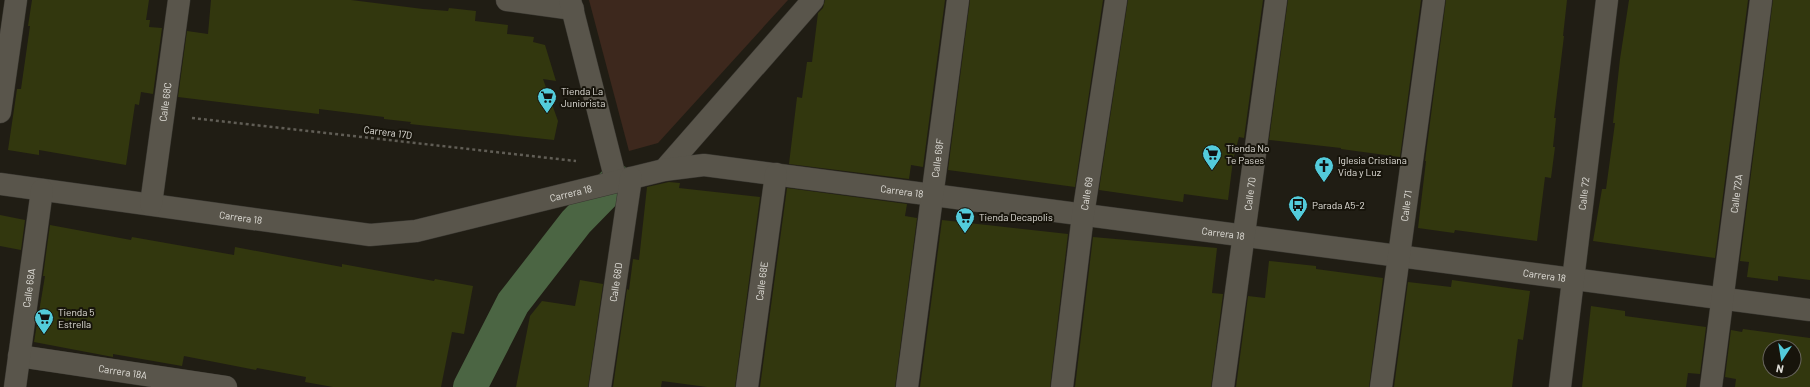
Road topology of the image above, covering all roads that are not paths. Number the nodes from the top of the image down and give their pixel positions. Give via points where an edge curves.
1 (16, 0) edge
2 (179, 0) edge
3 (507, 0) edge
4 (813, 0) edge
5 (958, 0) edge
6 (1116, 0) edge
7 (1276, 0) edge
8 (1434, 0) edge
9 (1607, 0) edge
10 (1761, 0) edge
11 (572, 4) edge
12 (0, 112) edge
13 (664, 170) junction
14 (776, 174) junction
15 (619, 175) junction
16 (0, 184) edge
17 (42, 190) junction
18 (932, 195) junction
19 (151, 204) junction
20 (1083, 215) junction
21 (1243, 236) junction
22 (1399, 256) junction
23 (1574, 279) junction
24 (1723, 299) junction
25 (1810, 310) edge
26 (19, 356) junction
27 (154, 382) edge
28 (15, 387) edge
29 (226, 387) edge
30 (600, 387) edge
31 (747, 387) edge
32 (907, 387) edge
33 (1062, 387) edge
34 (1223, 387) edge
35 (1381, 387) edge
36 (1560, 387) edge
37 (1712, 387) edge

1 - 12 street
2 - 19 street, Calle 68C
3 - 11 street
4 - 13 street
5 - 18 street, Calle 68F
6 - 20 street, Calle 69
7 - 21 street, Calle 70
8 - 22 street, Calle 71
9 - 23 street, Calle 72
10 - 24 street, Calle 72A
11 - 15 street, Calle 68D
13 - 14 street, Carrera 18 via 704,165
13 - 15 street, Carrera 18
14 - 18 street, Carrera 18
14 - 31 street, Calle 68E
15 - 19 street, Carrera 18 via 416,231 370,235
15 - 30 street, Calle 68D
16 - 17 street, Carrera 18
17 - 19 street, Carrera 18
17 - 26 street, Calle 68A
18 - 20 street, Carrera 18
18 - 32 street, Calle 68F
20 - 21 street, Carrera 18
20 - 33 street, Calle 69
21 - 22 street, Carrera 18
21 - 34 street, Calle 70
22 - 23 street, Carrera 18
22 - 35 street, Calle 71
23 - 24 street, Carrera 18
23 - 36 street, Calle 72
24 - 25 street, Carrera 18
24 - 37 street, Calle 72A
26 - 27 street, Carrera 18A
26 - 28 street, Calle 68A
27 - 29 street, Carrera 18A

